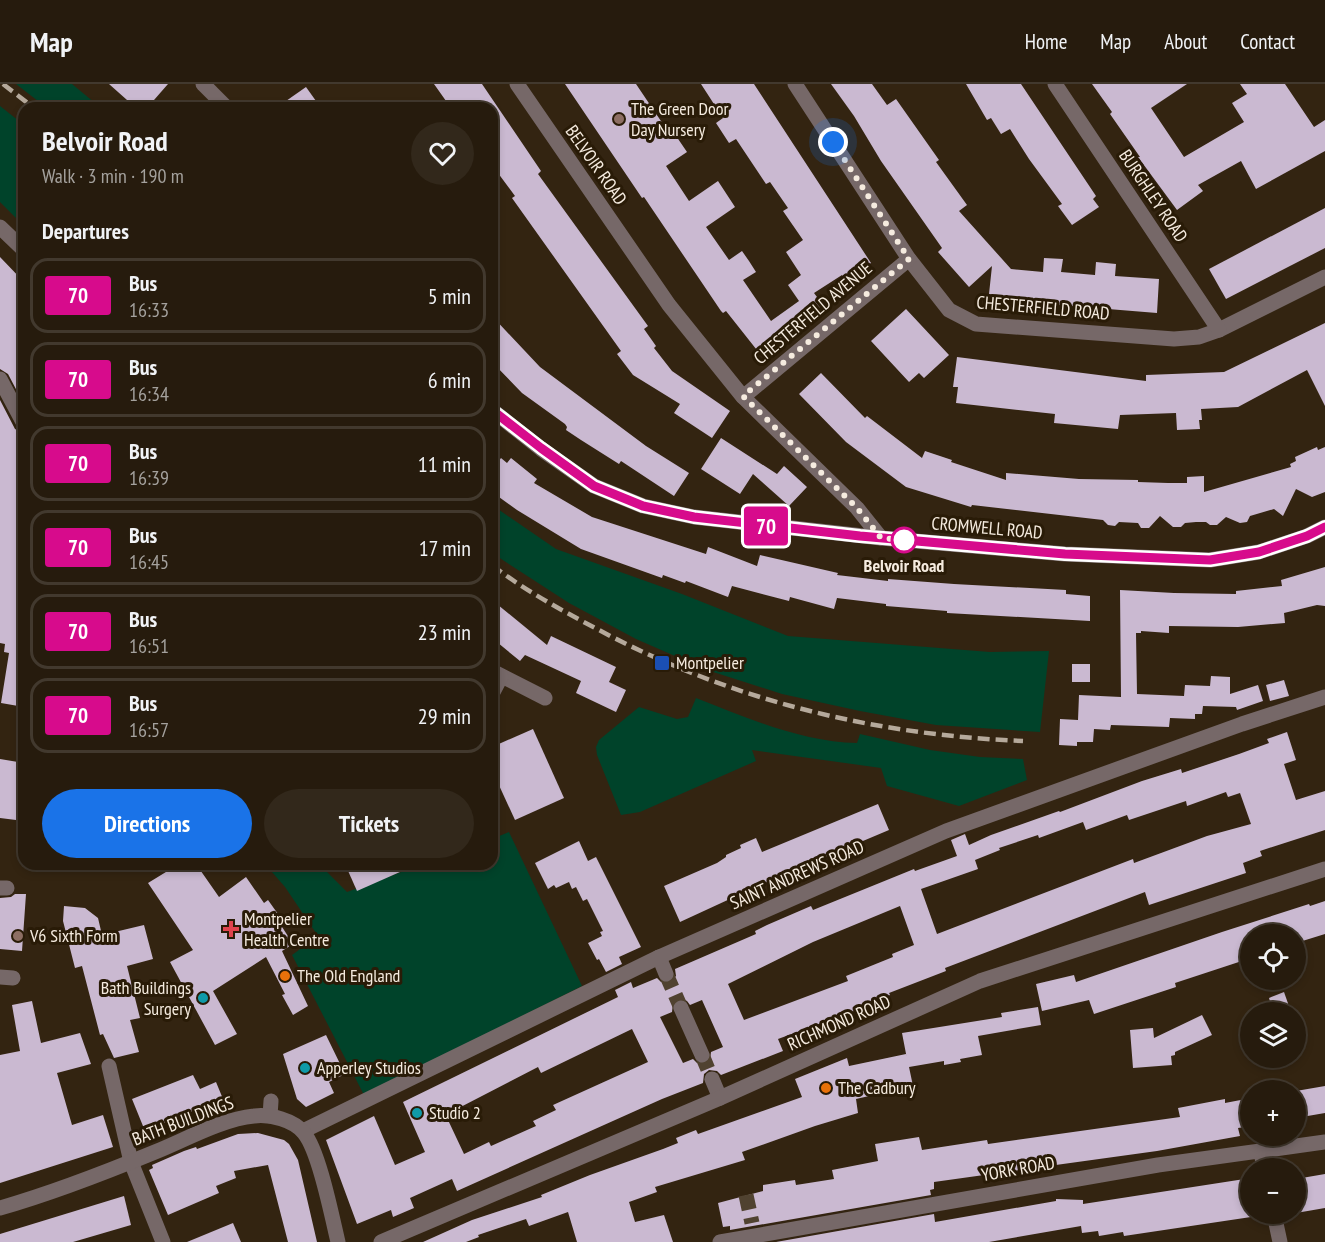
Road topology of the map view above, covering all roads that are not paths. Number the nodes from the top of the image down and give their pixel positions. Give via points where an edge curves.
1 (203, 84) edge
2 (517, 84) edge
3 (795, 84) edge
4 (1055, 84) edge
5 (219, 90) edge
6 (0, 227) edge
7 (18, 244) edge
8 (909, 259) junction
9 (1325, 277) edge
10 (1219, 330) junction
11 (0, 379) edge
12 (743, 396) junction
13 (18, 413) edge
14 (498, 415) edge
15 (1325, 527) edge
16 (881, 538) junction
17 (498, 675) edge
18 (1325, 697) edge
19 (545, 698) dead end
20 (1325, 869) edge
21 (659, 957) junction
22 (666, 974) tunnel mouth
23 (681, 1008) tunnel mouth
24 (702, 1055) tunnel mouth
25 (109, 1066) dead end
26 (712, 1079) tunnel mouth
27 (720, 1098) junction
28 (303, 1131) junction
29 (1325, 1142) edge
30 (1261, 1152) junction
31 (1262, 1158) edge
32 (131, 1162) junction
33 (0, 1208) edge
34 (1276, 1224) edge
35 (163, 1242) edge
36 (338, 1242) edge
37 (381, 1242) edge
38 (720, 1242) edge
39 (1280, 1242) edge

1 - 5 street
2 - 12 street, BELVOIR ROAD via 669,305
3 - 8 street, CHESTERFIELD ROAD
4 - 10 street, BURGHLEY ROAD
6 - 7 street
8 - 10 street, CHESTERFIELD ROAD via 949,310 976,324 1174,339
8 - 12 street, CHESTERFIELD AVENUE
9 - 10 street, CHESTERFIELD ROAD
11 - 13 street
12 - 16 street, BELVOIR ROAD via 857,508
14 - 16 street, CROMWELL ROAD via 594,486 643,506 694,517
15 - 16 street, CROMWELL ROAD via 1259,552 1210,560 1065,554
17 - 19 street
18 - 21 street, SAINT ANDREWS ROAD via 1242,723 946,831
20 - 27 street, RICHMOND ROAD via 980,981
21 - 22 street
21 - 28 street, SAINT ANDREWS ROAD
23 - 24 street
25 - 32 street
26 - 27 street
27 - 37 street, RICHMOND ROAD
28 - 32 street, BATH BUILDINGS via 280,1119 270,1108
28 - 36 street via 321,1177
29 - 30 street, YORK ROAD
30 - 31 street
30 - 38 street, YORK ROAD via 754,1229
32 - 33 street, BATH BUILDINGS
32 - 35 street
34 - 39 street

